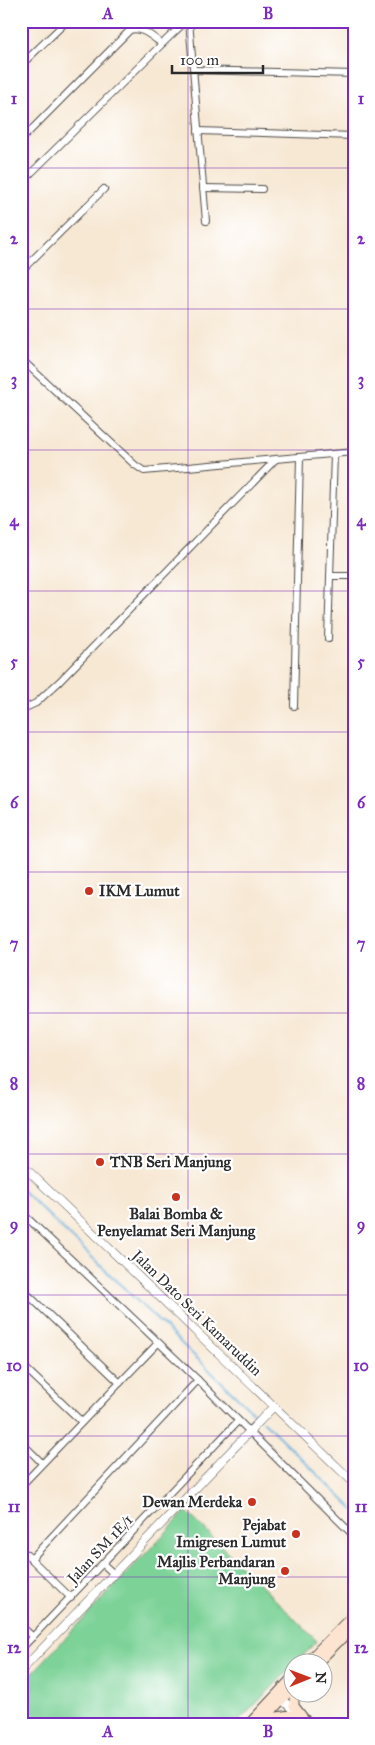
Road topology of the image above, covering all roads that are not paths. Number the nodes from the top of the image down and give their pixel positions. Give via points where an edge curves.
1 (67, 21) edge
2 (188, 21) edge
3 (162, 44) junction
4 (21, 65) edge
5 (194, 70) junction
6 (354, 74) edge
7 (198, 130) junction
8 (354, 136) edge
9 (21, 140) edge
10 (21, 183) edge
11 (203, 188) junction
12 (104, 189) dead end
13 (262, 190) dead end
14 (206, 221) dead end
15 (21, 271) edge
16 (21, 359) edge
17 (354, 452) edge
18 (334, 454) junction
19 (300, 457) junction
20 (276, 459) junction
21 (330, 576) junction
22 (354, 576) edge
23 (328, 639) dead end
24 (294, 706) dead end
25 (21, 710) edge
26 (21, 1164) edge
27 (23, 1217) edge
28 (21, 1288) edge
29 (158, 1343) junction
30 (21, 1364) edge
31 (198, 1380) junction
32 (120, 1383) junction
33 (274, 1406) junction
34 (238, 1421) junction
35 (82, 1422) junction
36 (250, 1433) junction
37 (21, 1442) edge
38 (42, 1463) junction
39 (354, 1483) edge
40 (21, 1486) edge
41 (354, 1536) edge
42 (21, 1549) edge
43 (31, 1559) junction
44 (103, 1564) junction
45 (114, 1574) junction
46 (71, 1598) junction
47 (354, 1614) edge
48 (21, 1626) edge
49 (354, 1626) edge
50 (33, 1637) junction
51 (21, 1649) edge
52 (317, 1652) edge
53 (328, 1652) edge
54 (21, 1671) edge
55 (282, 1693) edge
56 (282, 1695) edge
57 (279, 1697) junction
58 (294, 1702) edge
59 (262, 1721) edge
60 (307, 1722) edge
61 (249, 1724) edge

1 - 4 street
2 - 3 street
2 - 5 street
3 - 9 street via 146,33 134,28 130,30
3 - 10 street
5 - 6 street
5 - 7 street
7 - 8 street
7 - 11 street
11 - 13 street
11 - 14 street
12 - 15 street
16 - 20 street via 144,471
17 - 18 street
18 - 19 street
18 - 21 street
19 - 20 street
19 - 24 street
20 - 25 street via 60,681 36,703
21 - 22 street
21 - 23 street
26 - 33 street, Jalan Dato Seri Kamaruddin
27 - 29 street
28 - 32 street
29 - 31 street
29 - 32 street
30 - 35 street
31 - 34 street
31 - 43 street
32 - 35 street
33 - 36 street
33 - 39 street, Jalan Dato Seri Kamaruddin
34 - 36 street
34 - 44 street, Jalan SM 1E/1
35 - 38 street
36 - 41 street
36 - 45 street
37 - 38 street
38 - 40 street
42 - 43 street
43 - 46 street
44 - 45 street
44 - 46 street, Jalan SM 1E/1
45 - 54 street
46 - 50 street, Jalan SM 1E/1
47 - 52 main road
48 - 50 street
49 - 53 main road
50 - 51 street, Jalan SM 1E/1
55 - 57 main road
56 - 57 main road
57 - 59 main road
57 - 60 street
57 - 61 main road
58 - 60 main road
59 - 60 main road via 290,1715

